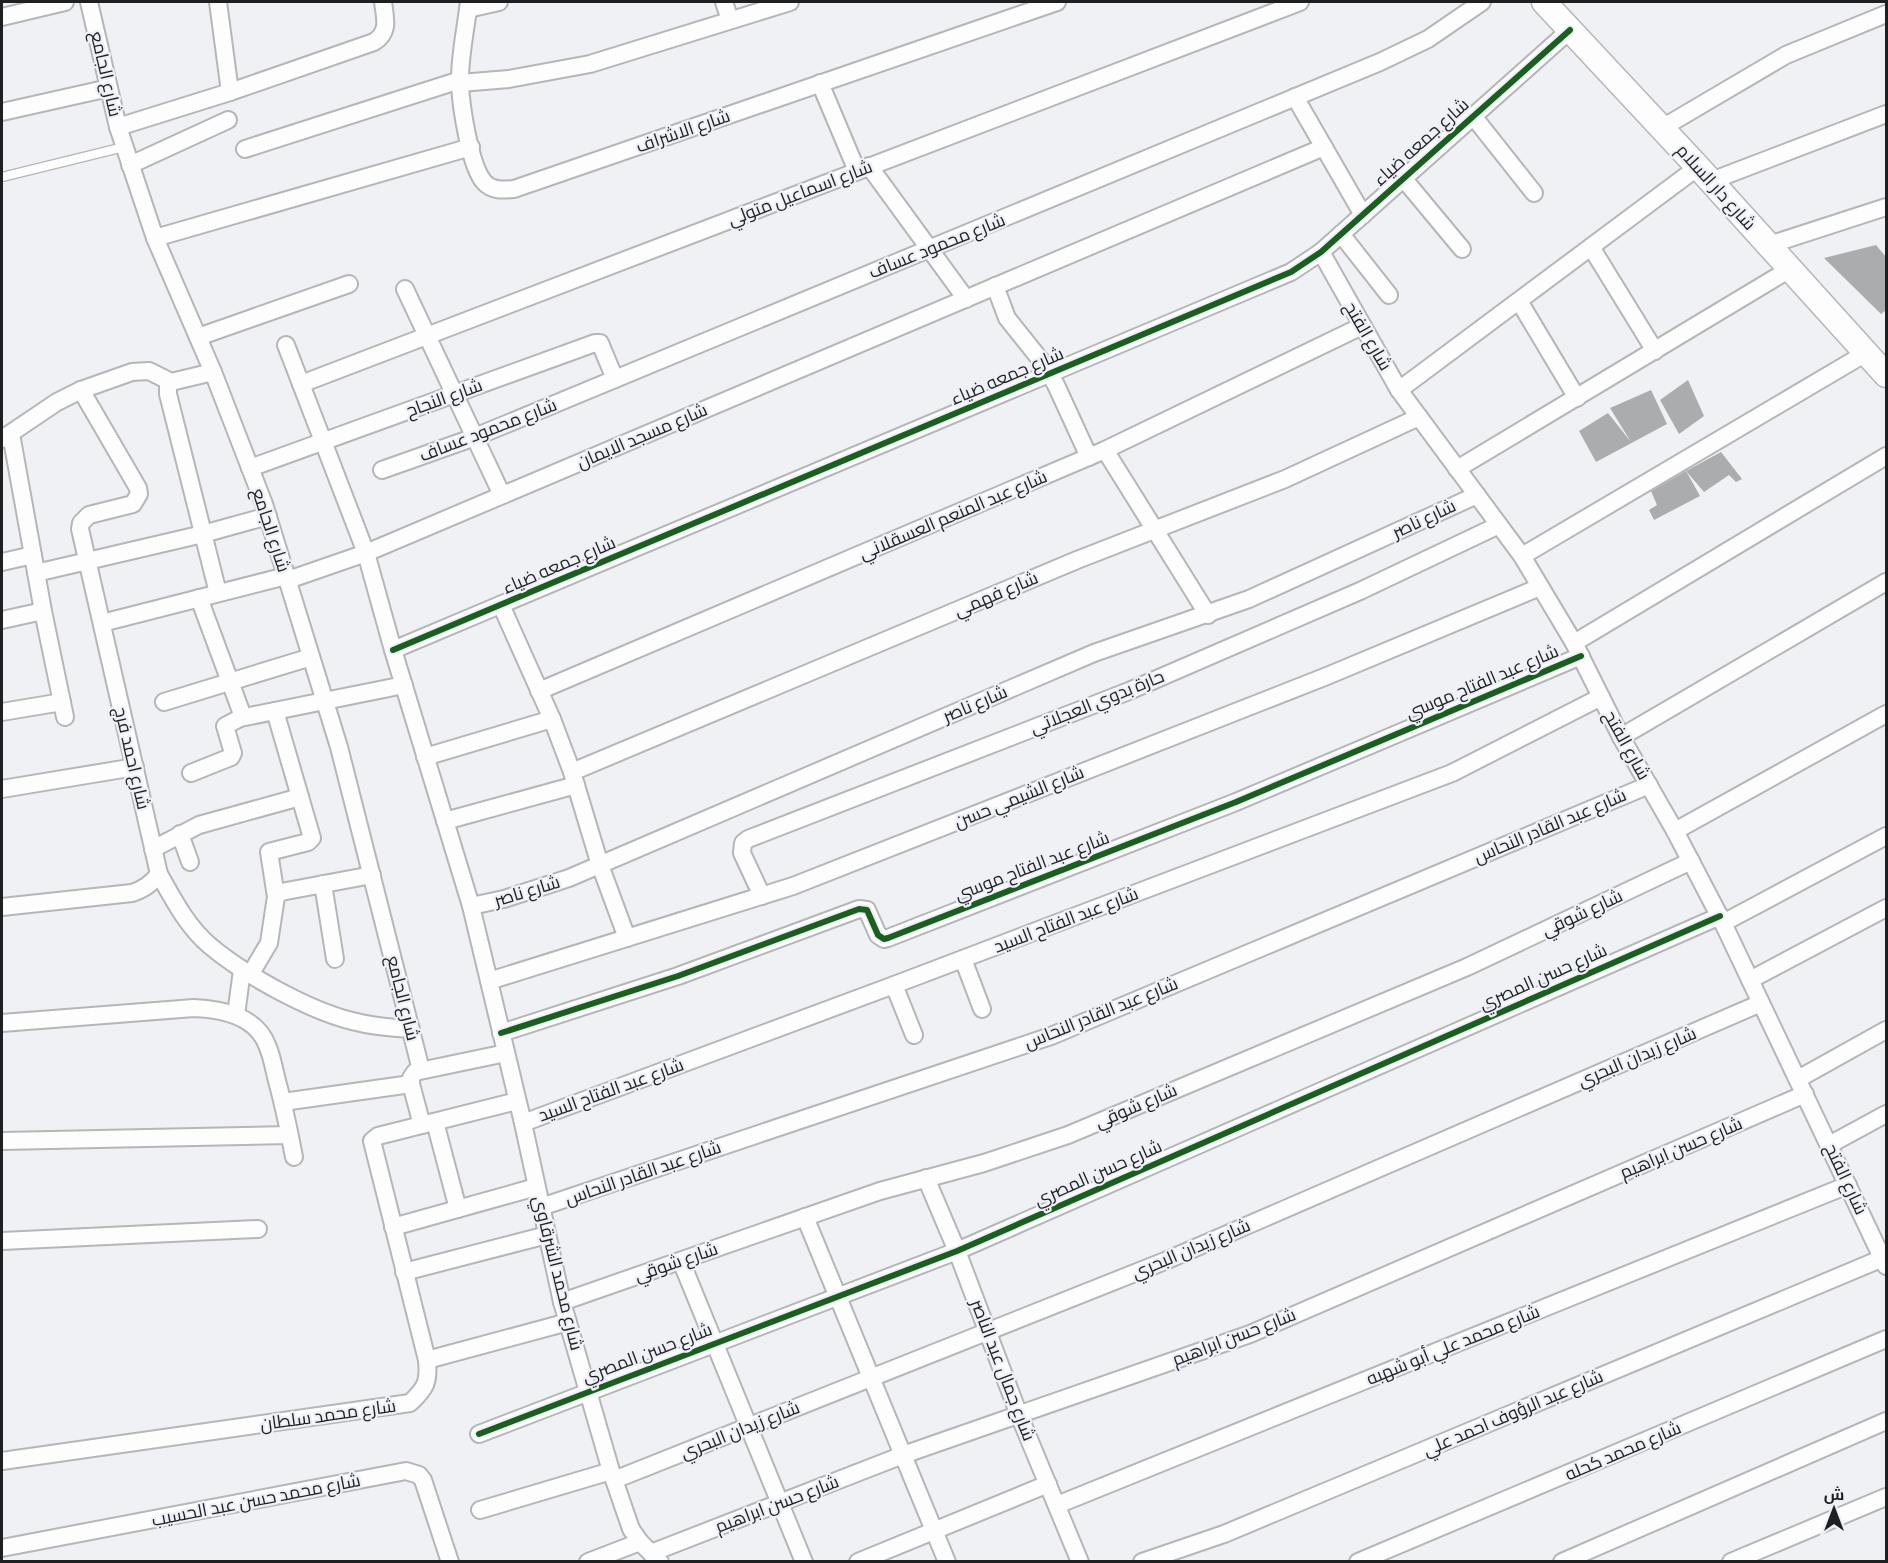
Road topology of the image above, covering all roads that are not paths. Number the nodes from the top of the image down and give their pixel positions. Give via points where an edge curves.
1 (65, 2) edge
2 (89, 2) edge
3 (218, 2) edge
4 (383, 2) edge
5 (499, 2) edge
6 (724, 2) edge
7 (790, 2) edge
8 (1057, 2) edge
9 (1300, 2) edge
10 (1482, 2) edge
11 (1544, 2) edge
12 (468, 5) edge
13 (1887, 14) edge
14 (2, 17) edge
15 (730, 20) junction
16 (1570, 30) junction
17 (460, 82) junction
18 (820, 83) junction
19 (109, 88) junction
20 (230, 92) junction
21 (1295, 98) junction
22 (2, 112) edge
23 (1887, 114) edge
24 (1473, 116) junction
25 (228, 120) dead end
26 (118, 127) junction
27 (1662, 128) junction
28 (124, 147) junction
29 (471, 147) junction
30 (1324, 147) junction
31 (245, 149) dead end
32 (130, 165) junction
33 (863, 169) junction
34 (1705, 174) junction
35 (2, 177) edge
36 (1403, 178) junction
37 (1534, 193) dead end
38 (1887, 207) edge
39 (1363, 215) junction
40 (1341, 234) junction
41 (155, 238) junction
42 (1769, 245) junction
43 (1591, 247) junction
44 (929, 249) junction
45 (1462, 249) dead end
46 (1321, 252) junction
47 (1790, 269) junction
48 (349, 284) dead end
49 (995, 286) junction
50 (405, 289) dead end
51 (1389, 295) dead end
52 (966, 299) junction
53 (1519, 301) junction
54 (1362, 326) junction
55 (427, 335) junction
56 (198, 337) junction
57 (286, 345) dead end
58 (1655, 351) junction
59 (1874, 353) edge
60 (213, 372) junction
61 (1050, 375) junction
62 (1887, 375) edge
63 (615, 379) junction
64 (171, 382) junction
65 (301, 384) junction
66 (81, 390) junction
67 (1399, 390) junction
68 (454, 394) junction
69 (1577, 398) junction
70 (1419, 417) junction
71 (6, 436) edge
72 (475, 437) junction
73 (323, 442) junction
74 (1105, 450) junction
75 (1887, 456) edge
76 (1089, 457) junction
77 (250, 468) junction
78 (1457, 469) junction
79 (382, 470) dead end
80 (502, 495) junction
81 (1477, 495) junction
82 (268, 516) junction
83 (1499, 525) junction
84 (1154, 529) junction
85 (203, 534) junction
86 (366, 553) junction
87 (33, 555) junction
88 (1522, 556) junction
89 (88, 561) junction
90 (2, 562) edge
91 (36, 573) junction
92 (287, 578) junction
93 (1887, 582) edge
94 (1540, 586) junction
95 (218, 593) junction
96 (199, 598) junction
97 (501, 605) junction
98 (43, 611) junction
99 (1208, 615) junction
100 (2, 620) edge
101 (102, 623) junction
102 (393, 650) junction
103 (1577, 650) junction
104 (311, 657) junction
105 (230, 682) junction
106 (404, 685) junction
107 (539, 691) junction
108 (1601, 697) junction
109 (325, 701) junction
110 (164, 702) dead end
111 (275, 711) junction
112 (2, 712) edge
113 (1887, 714) edge
114 (240, 718) junction
115 (552, 719) junction
116 (1621, 737) junction
117 (426, 757) junction
118 (135, 767) junction
119 (191, 773) dead end
120 (574, 778) junction
121 (1648, 785) junction
122 (2, 789) edge
123 (300, 797) junction
124 (445, 820) junction
125 (1675, 831) junction
126 (180, 834) junction
127 (1887, 836) edge
128 (153, 849) junction
129 (1691, 861) junction
130 (190, 862) dead end
131 (600, 865) junction
132 (159, 874) junction
133 (372, 875) junction
134 (322, 884) junction
135 (762, 896) junction
136 (276, 897) junction
137 (471, 906) junction
138 (2, 907) edge
139 (1887, 908) edge
140 (1721, 919) junction
141 (627, 938) junction
142 (335, 959) dead end
143 (963, 959) junction
144 (246, 972) junction
145 (1750, 980) junction
146 (489, 981) junction
147 (894, 985) junction
148 (1761, 1003) junction
149 (982, 1010) dead end
150 (236, 1015) junction
151 (2, 1023) edge
152 (411, 1029) junction
153 (1887, 1030) edge
154 (501, 1033) junction
155 (914, 1035) dead end
156 (506, 1053) junction
157 (422, 1070) junction
158 (411, 1084) junction
159 (1801, 1086) junction
160 (517, 1101) junction
161 (283, 1102) junction
162 (1887, 1114) edge
163 (523, 1123) junction
164 (429, 1124) junction
165 (290, 1135) junction
166 (2, 1141) edge
167 (1829, 1145) junction
168 (294, 1157) dead end
169 (926, 1178) junction
170 (1848, 1185) junction
171 (536, 1187) junction
172 (541, 1207) junction
173 (458, 1209) junction
174 (806, 1217) junction
175 (393, 1227) junction
176 (258, 1228) dead end
177 (547, 1235) junction
178 (2, 1241) edge
179 (957, 1251) junction
180 (1884, 1255) edge
181 (681, 1260) junction
182 (404, 1272) junction
183 (838, 1296) junction
184 (562, 1302) junction
185 (568, 1322) junction
186 (988, 1331) junction
187 (1887, 1339) edge
188 (715, 1343) junction
189 (427, 1360) junction
190 (871, 1378) junction
191 (588, 1392) junction
192 (1019, 1415) junction
193 (1887, 1421) edge
194 (748, 1426) junction
195 (479, 1434) dead end
196 (903, 1455) junction
197 (2, 1461) edge
198 (613, 1475) junction
199 (1048, 1484) junction
200 (1887, 1497) edge
201 (780, 1503) junction
202 (1057, 1505) junction
203 (480, 1510) dead end
204 (934, 1530) junction
205 (2, 1548) edge
206 (651, 1552) edge
207 (450, 1562) edge
208 (588, 1562) edge
209 (804, 1562) edge
210 (858, 1562) edge
211 (947, 1562) edge
212 (1080, 1562) edge
213 (1142, 1562) edge
214 (1358, 1562) edge
215 (1562, 1562) edge
216 (1731, 1562) edge

1 - 14 street
2 - 19 street, شارع الجامع
3 - 20 street
4 - 20 street via 386,30 381,38
5 - 12 street
6 - 15 street
7 - 15 street
8 - 18 street, شارع الاشراف
9 - 33 street, شارع اسماعيل متولي
10 - 21 street, شارع محمود عساف via 1428,39
11 - 16 main road, شارع دار السلام
12 - 17 street, شارع الاشراف
13 - 27 street via 1786,55
15 - 17 street via 590,64 509,79
16 - 24 street, شارع جمعه ضياء
16 - 27 main road, شارع دار السلام
17 - 29 street, شارع الاشراف
17 - 31 street
18 - 29 street, شارع الاشراف via 514,189 499,191 485,184
18 - 33 street
19 - 22 street
19 - 26 street, شارع الجامع
20 - 26 street
21 - 30 street
21 - 44 street, شارع محمود عساف
23 - 34 street
24 - 36 street, شارع جمعه ضياء
24 - 37 street
25 - 32 street
26 - 28 street, شارع الجامع
27 - 34 main road, شارع دار السلام
28 - 32 street, شارع الجامع
28 - 35 lane
29 - 41 street
30 - 39 street
30 - 49 street, شارع مسجد الايمان
32 - 41 street, شارع الجامع
33 - 44 street
33 - 55 street, شارع اسماعيل متولي
34 - 42 main road, شارع دار السلام
34 - 43 street
36 - 39 street, شارع جمعه ضياء
36 - 45 street
38 - 42 street
39 - 40 street, شارع جمعه ضياء
40 - 46 street, شارع جمعه ضياء
40 - 51 street
41 - 56 street, شارع الجامع
42 - 47 main road, شارع دار السلام
43 - 53 street
43 - 58 street
44 - 52 street
44 - 63 street, شارع محمود عساف
46 - 54 street, شارع الفتح
46 - 61 street, شارع جمعه ضياء via 1282,277
47 - 58 street
47 - 59 main road, شارع دار السلام
48 - 56 street
49 - 52 street, شارع مسجد الايمان
49 - 61 street via 1007,318
50 - 55 street
52 - 80 street, شارع مسجد الايمان
53 - 67 street
53 - 69 street
54 - 67 street, شارع الفتح
54 - 74 street, شارع عبد المنعم العسقلاني
55 - 65 street, شارع اسماعيل متولي
55 - 68 street
56 - 60 street, شارع الجامع
57 - 65 street, شارع محمد الشرقاوي
58 - 69 street
59 - 62 main road, شارع دار السلام
59 - 88 street
60 - 64 street
60 - 77 street, شارع الجامع
61 - 76 street
61 - 97 street, شارع جمعه ضياء
63 - 68 street, شارع النجاح via 598,342
63 - 72 street, شارع محمود عساف
64 - 66 street via 140,370
64 - 85 street via 168,394
65 - 73 street, شارع محمد الشرقاوي
66 - 71 street
66 - 89 street, شارع احمد فرج via 139,494 133,504 84,518 80,529
67 - 70 street, شارع الفتح
68 - 72 street
68 - 73 street, شارع النجاح
69 - 78 street
70 - 78 street, شارع الفتح
70 - 84 street, شارع فهمي via 1285,479
71 - 87 street
72 - 79 street, شارع محمود عساف
72 - 80 street
73 - 77 street, شارع النجاح
73 - 86 street, شارع محمد الشرقاوي
74 - 76 street, شارع عبد المنعم العسقلاني
74 - 84 street
75 - 103 street
76 - 107 street, شارع عبد المنعم العسقلاني
77 - 82 street, شارع الجامع
78 - 81 street, شارع الفتح
80 - 86 street, شارع مسجد الايمان
81 - 83 street, شارع الفتح
81 - 99 street, شارع ناصر
82 - 85 street
82 - 92 street, شارع الجامع
83 - 88 street, شارع الفتح
83 - 135 street, حارة بدوي العجلاتي via 1360,591 1128,691 748,839 743,843 742,853
84 - 99 street
84 - 120 street, شارع فهمي
85 - 89 street
85 - 95 street
86 - 92 street, شارع مسجد الايمان
86 - 102 street, شارع محمد الشرقاوي
87 - 90 street
87 - 91 street
88 - 94 street, شارع الفتح
89 - 91 street
89 - 101 street, شارع احمد فرج
91 - 98 street
92 - 95 street, شارع مسجد الايمان
92 - 104 street, شارع الجامع
93 - 116 street
94 - 103 street, شارع الفتح
94 - 135 street, شارع الشيمي حسن via 1327,676
95 - 96 street, شارع مسجد الايمان
96 - 101 street, شارع مسجد الايمان
96 - 105 street
97 - 102 street, شارع جمعه ضياء
97 - 107 street
98 - 100 street
98 - 112 street via 64,709
99 - 131 street, شارع ناصر via 1094,653
101 - 118 street, شارع احمد فرج
102 - 106 street, شارع محمد الشرقاوي
103 - 108 street, شارع الفتح
103 - 154 street, شارع عبد الفتاح موسي via 1236,802 888,938 878,935 867,910 859,909 678,976
104 - 105 street
104 - 109 street, شارع الجامع
105 - 110 street
105 - 114 street via 241,710
106 - 109 street
106 - 117 street, شارع محمد الشرقاوي
107 - 115 street
108 - 116 street, شارع الفتح
108 - 143 street, شارع عبد الفتاح السيد via 1452,773
109 - 111 street
109 - 133 street, شارع الجامع
111 - 114 street
111 - 123 street
113 - 125 street
114 - 119 street via 225,726 231,757
115 - 117 street
115 - 120 street
116 - 121 street, شارع الفتح
117 - 124 street, شارع محمد الشرقاوي
118 - 122 street
118 - 128 street, شارع احمد فرج
120 - 124 street, شارع فهمي
120 - 131 street
121 - 125 street, شارع الفتح
121 - 172 street, شارع عبد القادر النحاس via 1051,1036
123 - 126 street via 210,821
123 - 136 street via 312,838 269,852
124 - 137 street, شارع محمد الشرقاوي
125 - 129 street, شارع الفتح
126 - 128 street
126 - 130 street
127 - 140 street, شارع حسن المصري
128 - 132 street, شارع احمد فرج
129 - 140 street, شارع الفتح
129 - 169 street, شارع شوقي via 1467,967 1068,1135
131 - 137 street, شارع ناصر via 537,890
131 - 141 street
132 - 138 street via 152,883 132,893
132 - 144 street, شارع احمد فرج via 180,911 208,944
133 - 134 street
133 - 152 street, شارع الجامع
134 - 136 street via 288,890
134 - 142 street
135 - 141 street, شارع الشيمي حسن
136 - 144 street via 269,943
137 - 146 street, شارع محمد الشرقاوي
139 - 145 street
140 - 145 street, شارع الفتح
140 - 179 street, شارع حسن المصري
141 - 146 street, شارع الشيمي حسن
143 - 147 street, شارع عبد الفتاح السيد
143 - 149 street
144 - 150 street
144 - 152 street, شارع احمد فرج via 321,1010 380,1027
145 - 148 street, شارع الفتح
146 - 154 street, شارع محمد الشرقاوي
147 - 155 street
147 - 163 street, شارع عبد الفتاح السيد
148 - 159 street, شارع الفتح
148 - 186 street, شارع زيدان البحري via 1165,1261
150 - 151 street via 215,1008 194,1008
150 - 161 street via 255,1027 267,1043
152 - 157 street, شارع الجامع
153 - 159 street, شارع حسن ابراهيم
154 - 156 street, شارع محمد الشرقاوي
156 - 157 street
156 - 160 street, شارع محمد الشرقاوي
157 - 158 street via 415,1072
158 - 161 street
158 - 164 street
159 - 167 street, شارع الفتح
159 - 192 street, شارع حسن ابراهيم via 1250,1334
160 - 163 street, شارع محمد الشرقاوي
160 - 164 street, شارع محمد سلطان
161 - 165 street
162 - 167 street
163 - 171 street, شارع محمد الشرقاوي
164 - 173 street
164 - 175 street, شارع محمد سلطان via 374,1137 372,1141
165 - 166 street
165 - 168 street
167 - 170 street, شارع الفتح
169 - 174 street, شارع شوقي
169 - 179 street, شارع جمال عبد الناصر
170 - 180 street, شارع الفتح
170 - 202 street, شارع محمد علي أبو شهبه
171 - 172 street, شارع محمد الشرقاوي
171 - 173 street
172 - 177 street, شارع محمد الشرقاوي
173 - 175 street
174 - 181 street, شارع شوقي
174 - 183 street
175 - 182 street, شارع محمد سلطان
176 - 178 street
177 - 182 street
177 - 184 street, شارع محمد الشرقاوي
179 - 183 street, شارع حسن المصري
179 - 186 street, شارع جمال عبد الناصر
180 - 213 street, شارع عبد الرؤوف احمد علي via 1224,1534
181 - 184 street, شارع شوقي
181 - 188 street
182 - 189 street, شارع محمد سلطان
183 - 188 street, شارع حسن المصري
183 - 190 street
184 - 185 street, شارع محمد الشرقاوي
185 - 189 street
185 - 191 street, شارع محمد الشرقاوي
186 - 190 street, شارع زيدان البحري
186 - 192 street, شارع جمال عبد الناصر
187 - 214 street, شارع محمد كحله
188 - 191 street, شارع حسن المصري
188 - 194 street
189 - 197 street, شارع محمد سلطان via 429,1376 423,1392 410,1402
190 - 194 street, شارع زيدان البحري
190 - 196 street
191 - 195 street, شارع حسن المصري
191 - 198 street, شارع محمد الشرقاوي
192 - 196 street, شارع حسن ابراهيم
192 - 199 street, شارع جمال عبد الناصر
193 - 215 street
194 - 198 street, شارع زيدان البحري
194 - 201 street
196 - 201 street, شارع حسن ابراهيم
196 - 204 street
198 - 203 street, شارع زيدان البحري
198 - 206 street, شارع محمد الشرقاوي via 631,1529
199 - 202 street, شارع جمال عبد الناصر
199 - 204 street
200 - 216 street
201 - 206 street, شارع حسن ابراهيم
201 - 209 street
202 - 212 street, شارع جمال عبد الناصر
204 - 210 street
204 - 211 street
205 - 207 street, شارع محمد حسن عبد الحسيب via 406,1471 423,1480
206 - 208 street, شارع حسن ابراهيم

